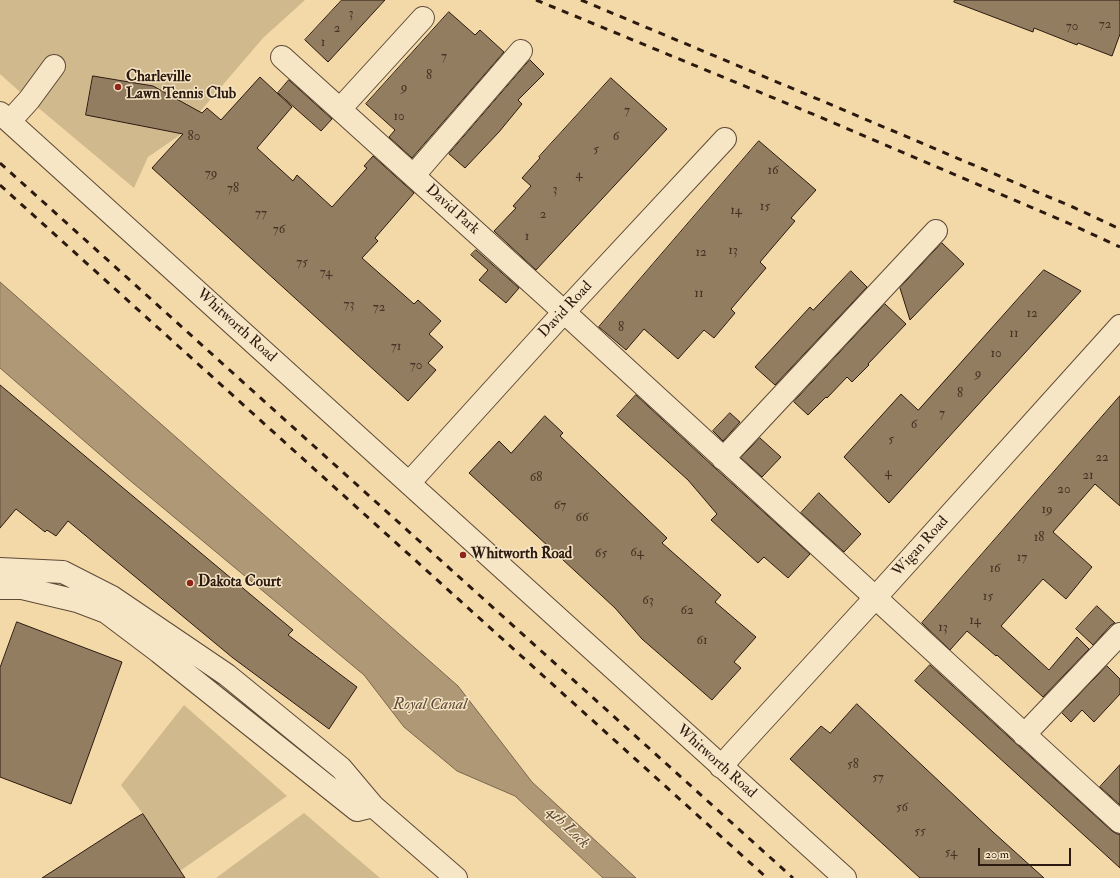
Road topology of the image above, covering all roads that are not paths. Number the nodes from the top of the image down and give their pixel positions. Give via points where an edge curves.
1 (423, 18) dead end
2 (520, 51) dead end
3 (282, 56) dead end
4 (54, 66) dead end
5 (340, 109) junction
6 (5, 117) edge
7 (725, 140) dead end
8 (414, 175) junction
9 (936, 231) dead end
10 (564, 312) junction
11 (1120, 326) edge
12 (723, 458) junction
13 (409, 483) junction
14 (0, 569) edge
15 (0, 588) edge
16 (875, 598) junction
17 (1120, 634) edge
18 (1024, 735) junction
19 (721, 767) junction
20 (373, 806) junction
21 (1120, 822) edge
22 (456, 878) edge
23 (845, 878) edge

1 - 5 street
2 - 8 street
3 - 5 street, David Park
4 - 6 street via 29,100
5 - 8 street, David Park
6 - 13 street, Whitworth Road
7 - 10 street, David Road
8 - 10 street, David Park
9 - 12 street
10 - 12 street, David Park
10 - 13 street, David Road
11 - 16 street, Wigan Road
12 - 16 street, David Park
13 - 19 street, Whitworth Road
14 - 20 street via 63,572 112,597 227,675 341,768
15 - 20 street via 36,591 77,601 106,612 357,810
16 - 18 street, David Park
16 - 19 street, Wigan Road
17 - 18 street
18 - 21 street, David Park
19 - 23 street, Whitworth Road
20 - 22 street

